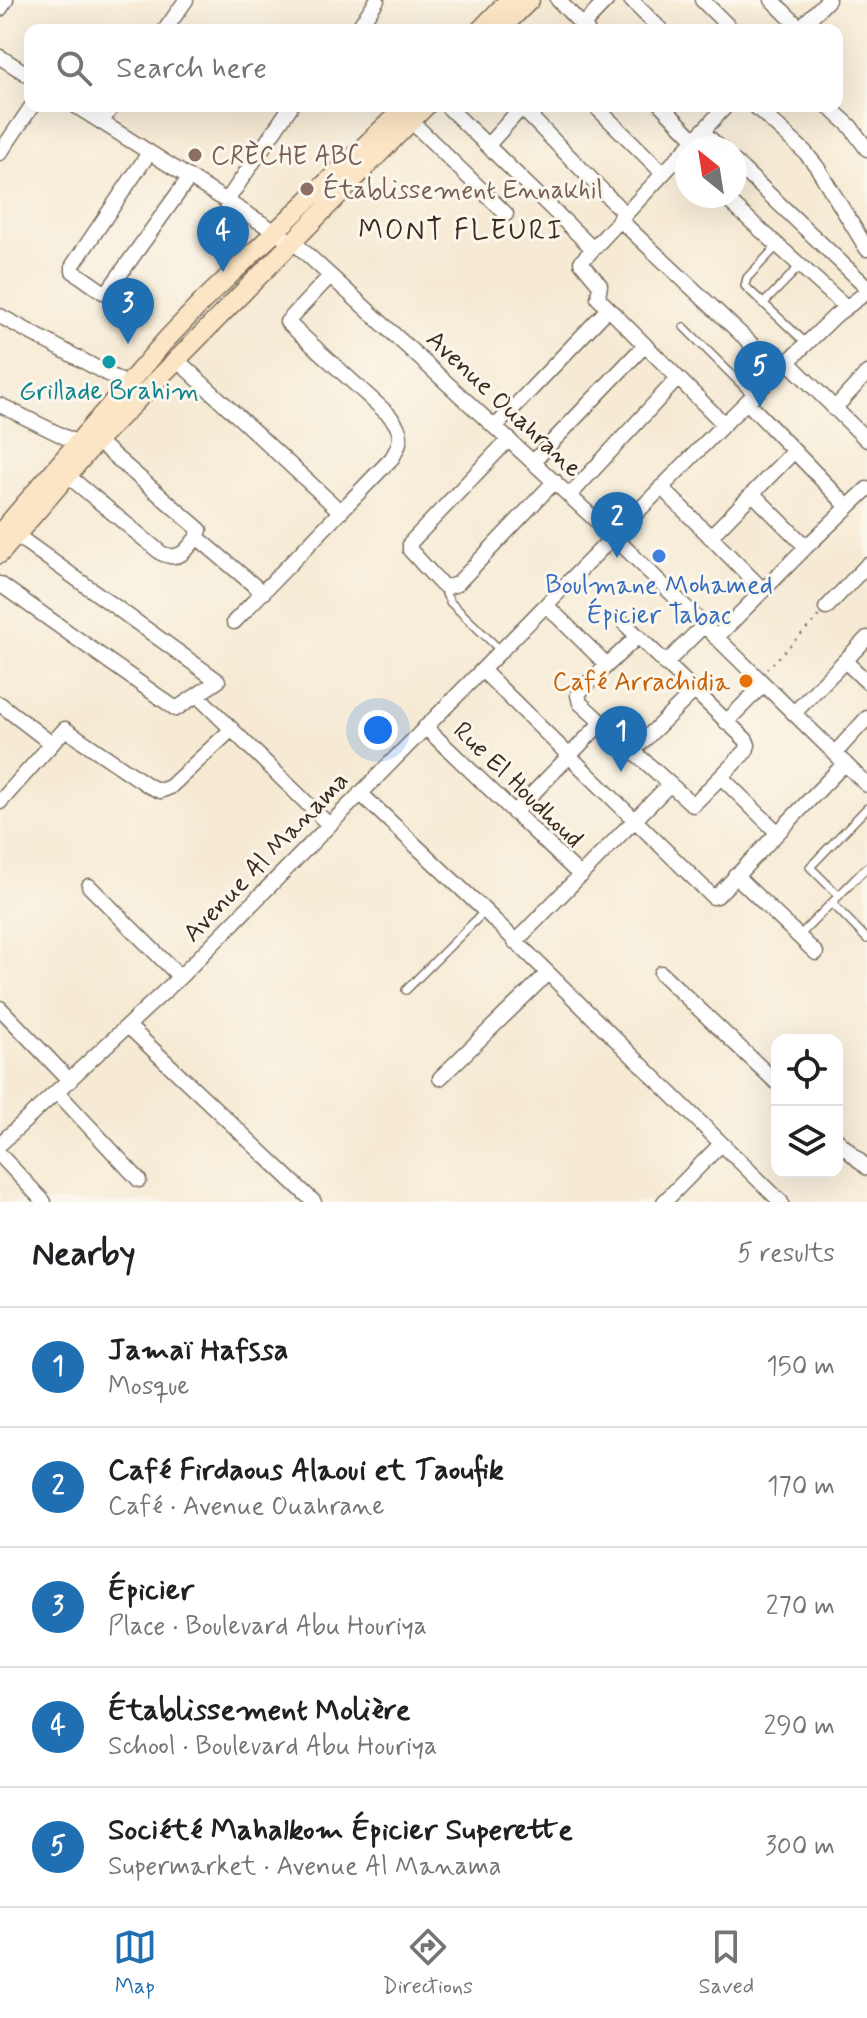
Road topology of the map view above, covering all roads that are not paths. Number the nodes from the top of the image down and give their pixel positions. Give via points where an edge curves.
1 (6, 0) edge
2 (186, 0) edge
3 (377, 0) edge
4 (509, 0) edge
5 (530, 0) edge
6 (558, 0) edge
7 (607, 0) edge
8 (631, 0) edge
9 (702, 0) edge
10 (772, 0) edge
11 (828, 0) edge
12 (0, 9) edge
13 (169, 24) edge
14 (361, 24) edge
15 (486, 24) edge
16 (511, 24) edge
17 (581, 24) edge
18 (588, 24) edge
19 (655, 24) edge
20 (726, 24) edge
21 (794, 24) edge
22 (804, 24) edge
23 (0, 57) edge
24 (24, 72) edge
25 (28, 112) edge
26 (85, 112) edge
27 (108, 112) edge
28 (287, 112) edge
29 (453, 112) edge
30 (517, 112) edge
31 (526, 112) edge
32 (601, 112) edge
33 (670, 112) edge
34 (720, 112) edge
35 (762, 112) edge
36 (835, 112) edge
37 (408, 113) edge
38 (101, 122) junction
39 (698, 135) joint
40 (488, 145) junction
41 (867, 149) edge
42 (0, 153) edge
43 (149, 153) junction
44 (675, 164) edge
45 (662, 172) junction
46 (747, 174) edge
47 (189, 178) junction
48 (226, 202) junction
49 (736, 208) edge
50 (506, 214) dead end
51 (621, 216) junction
52 (283, 237) junction
53 (778, 245) junction
54 (592, 248) junction
55 (867, 249) edge
56 (800, 266) junction
57 (330, 276) junction
58 (867, 289) edge
59 (763, 304) junction
60 (845, 306) junction
61 (608, 309) junction
62 (0, 316) edge
63 (684, 327) dead end
64 (807, 344) junction
65 (645, 345) junction
66 (176, 359) junction
67 (784, 366) junction
68 (867, 373) edge
69 (678, 378) junction
70 (128, 385) junction
71 (750, 399) junction
72 (0, 405) edge
73 (834, 409) junction
74 (724, 424) junction
75 (495, 427) junction
76 (509, 439) junction
77 (867, 440) edge
78 (97, 441) junction
79 (77, 443) junction
80 (794, 451) junction
81 (534, 461) junction
82 (67, 475) junction
83 (555, 481) junction
84 (661, 487) junction
85 (867, 489) edge
86 (753, 494) junction
87 (570, 495) junction
88 (848, 507) junction
89 (341, 512) junction
90 (8, 534) edge
91 (613, 536) junction
92 (197, 537) junction
93 (710, 537) junction
94 (806, 547) junction
95 (0, 554) edge
96 (867, 565) edge
97 (0, 584) edge
98 (441, 584) junction
99 (763, 590) junction
100 (263, 593) junction
101 (546, 605) junction
102 (826, 608) road end
103 (234, 622) dead end
104 (625, 624) dead end
105 (704, 625) junction
106 (638, 636) junction
107 (716, 638) junction
108 (867, 638) edge
109 (501, 650) junction
110 (845, 661) junction
111 (665, 664) junction
112 (607, 665) junction
113 (482, 670) junction
114 (761, 681) junction
115 (867, 682) edge
116 (694, 691) junction
117 (197, 695) junction
118 (0, 704) edge
119 (794, 713) junction
120 (867, 718) edge
121 (726, 722) junction
122 (600, 724) junction
123 (425, 727) junction
124 (232, 729) junction
125 (52, 744) junction
126 (633, 751) junction
127 (570, 754) junction
128 (840, 758) junction
129 (721, 777) junction
130 (867, 785) edge
131 (668, 786) junction
132 (360, 793) junction
133 (0, 802) edge
134 (867, 808) edge
135 (514, 813) junction
136 (635, 820) junction
137 (329, 825) junction
138 (777, 832) junction
139 (867, 867) edge
140 (735, 875) junction
141 (581, 876) junction
142 (89, 886) dead end
143 (839, 896) junction
144 (832, 903) junction
145 (485, 911) junction
146 (799, 936) junction
147 (867, 939) edge
148 (515, 942) junction
149 (816, 953) dead end
150 (661, 973) dead end
151 (547, 974) junction
152 (180, 977) junction
153 (406, 990) dead end
154 (0, 1008) edge
155 (129, 1027) junction
156 (771, 1077) edge
157 (440, 1078) dead end
158 (70, 1081) junction
159 (58, 1093) junction
160 (0, 1144) edge
161 (721, 1144) junction
162 (843, 1146) edge
163 (0, 1155) edge
164 (867, 1168) edge
165 (139, 1180) dead end
166 (310, 1201) edge
167 (44, 1202) edge
168 (664, 1202) edge
169 (781, 1202) edge

1 - 12 street
2 - 13 street
3 - 14 street
4 - 15 main road
5 - 16 main road
6 - 17 street
7 - 18 street
8 - 19 street
9 - 20 street
10 - 21 street
11 - 22 street
23 - 24 street
25 - 42 street
26 - 38 street, Avenue Ouahrane
27 - 38 street
28 - 48 street
29 - 40 street
30 - 40 street
31 - 51 street
32 - 45 street
33 - 39 street
34 - 39 street
35 - 55 street via 817,167
36 - 41 street
37 - 50 street
37 - 52 main road
38 - 43 street, Avenue Ouahrane
40 - 54 street
43 - 47 street, Avenue Ouahrane
43 - 47 street via 73,265 73,271 103,292
44 - 45 street
45 - 51 street
46 - 58 street
47 - 48 street, Avenue Ouahrane
48 - 52 street, Avenue Ouahrane
49 - 53 street
51 - 54 street
51 - 67 street
52 - 57 street, Avenue Ouahrane
52 - 66 main road
52 - 70 main road via 203,301
53 - 56 street
53 - 59 lane via 744,283
54 - 61 street via 581,262 600,285 597,296
56 - 59 lane
56 - 60 street
57 - 75 street, Avenue Ouahrane
57 - 89 street via 287,322 401,432 392,458
58 - 60 street, Avenue Al Manama
59 - 64 lane
60 - 64 street, Avenue Al Manama
61 - 65 street
61 - 75 street
62 - 70 street
63 - 71 lane
64 - 67 street, Avenue Al Manama
65 - 69 street
65 - 81 street
66 - 78 main road
66 - 89 street
67 - 71 street, Avenue Al Manama
67 - 73 street
68 - 73 street
69 - 74 street
69 - 87 street
70 - 79 main road
71 - 74 street, Avenue Al Manama
71 - 80 street
72 - 79 street
73 - 77 street
74 - 84 street, Avenue Al Manama
75 - 76 street, Avenue Ouahrane
76 - 81 street, Avenue Ouahrane
76 - 98 street via 410,543 410,550
78 - 82 main road
78 - 92 street via 200,530
79 - 90 main road
80 - 86 street
80 - 88 street
81 - 83 street, Avenue Ouahrane
82 - 90 main road
82 - 92 street via 161,553 178,557
83 - 87 street, Avenue Ouahrane
83 - 98 street via 457,584
84 - 91 street, Avenue Al Manama
84 - 93 street
85 - 88 street
86 - 93 street
86 - 94 street
87 - 91 street, Avenue Ouahrane
88 - 94 street
89 - 100 street
90 - 95 main road
90 - 117 street via 218,681
91 - 101 street, Avenue Al Manama
91 - 105 street, Avenue Ouahrane
92 - 100 street
93 - 99 street
94 - 99 street
96 - 102 street
97 - 117 street via 176,709
98 - 109 lane via 450,602
99 - 107 street
100 - 103 street
101 - 109 street, Avenue Al Manama
101 - 112 street
104 - 106 street
105 - 107 street, Avenue Ouahrane
105 - 111 street
106 - 111 street
106 - 112 street
107 - 114 street, Avenue Ouahrane
108 - 110 street
109 - 113 street, Avenue Al Manama
110 - 115 street
110 - 119 street
111 - 116 street
112 - 122 street via 578,695
113 - 123 street, Avenue Al Manama
113 - 127 street
114 - 119 street, Avenue Ouahrane
114 - 121 street
116 - 121 street
116 - 126 street
117 - 124 street
118 - 125 street
119 - 128 street, Avenue Ouahrane
120 - 128 street
121 - 129 street via 748,745
122 - 126 street
122 - 127 street
123 - 132 street, Avenue Al Manama
123 - 135 street, Rue El Houdhoud
124 - 125 street via 160,791 69,729
124 - 137 street
125 - 133 street
126 - 131 street
127 - 135 street
127 - 136 street
128 - 130 street, Avenue Ouahrane
128 - 138 street
129 - 131 street via 693,805
129 - 138 street
131 - 136 street
132 - 137 street, Avenue Al Manama
132 - 145 street
134 - 143 lane via 810,867
135 - 141 street, Rue El Houdhoud
136 - 140 street via 709,896 717,896
136 - 141 street
137 - 152 street, Avenue Al Manama
138 - 140 street
139 - 143 lane
140 - 146 street
141 - 148 street
142 - 152 street
143 - 144 lane
144 - 146 lane
144 - 147 lane
145 - 148 street
145 - 153 lane
146 - 149 street
148 - 151 street
150 - 156 street
151 - 157 street
151 - 161 street
152 - 155 street, Avenue Al Manama
154 - 158 street
155 - 158 street, Avenue Al Manama
155 - 166 street
158 - 159 street, Avenue Al Manama
159 - 160 street, Avenue Al Manama
159 - 165 street
161 - 168 street
161 - 169 street
162 - 164 street
163 - 167 street

